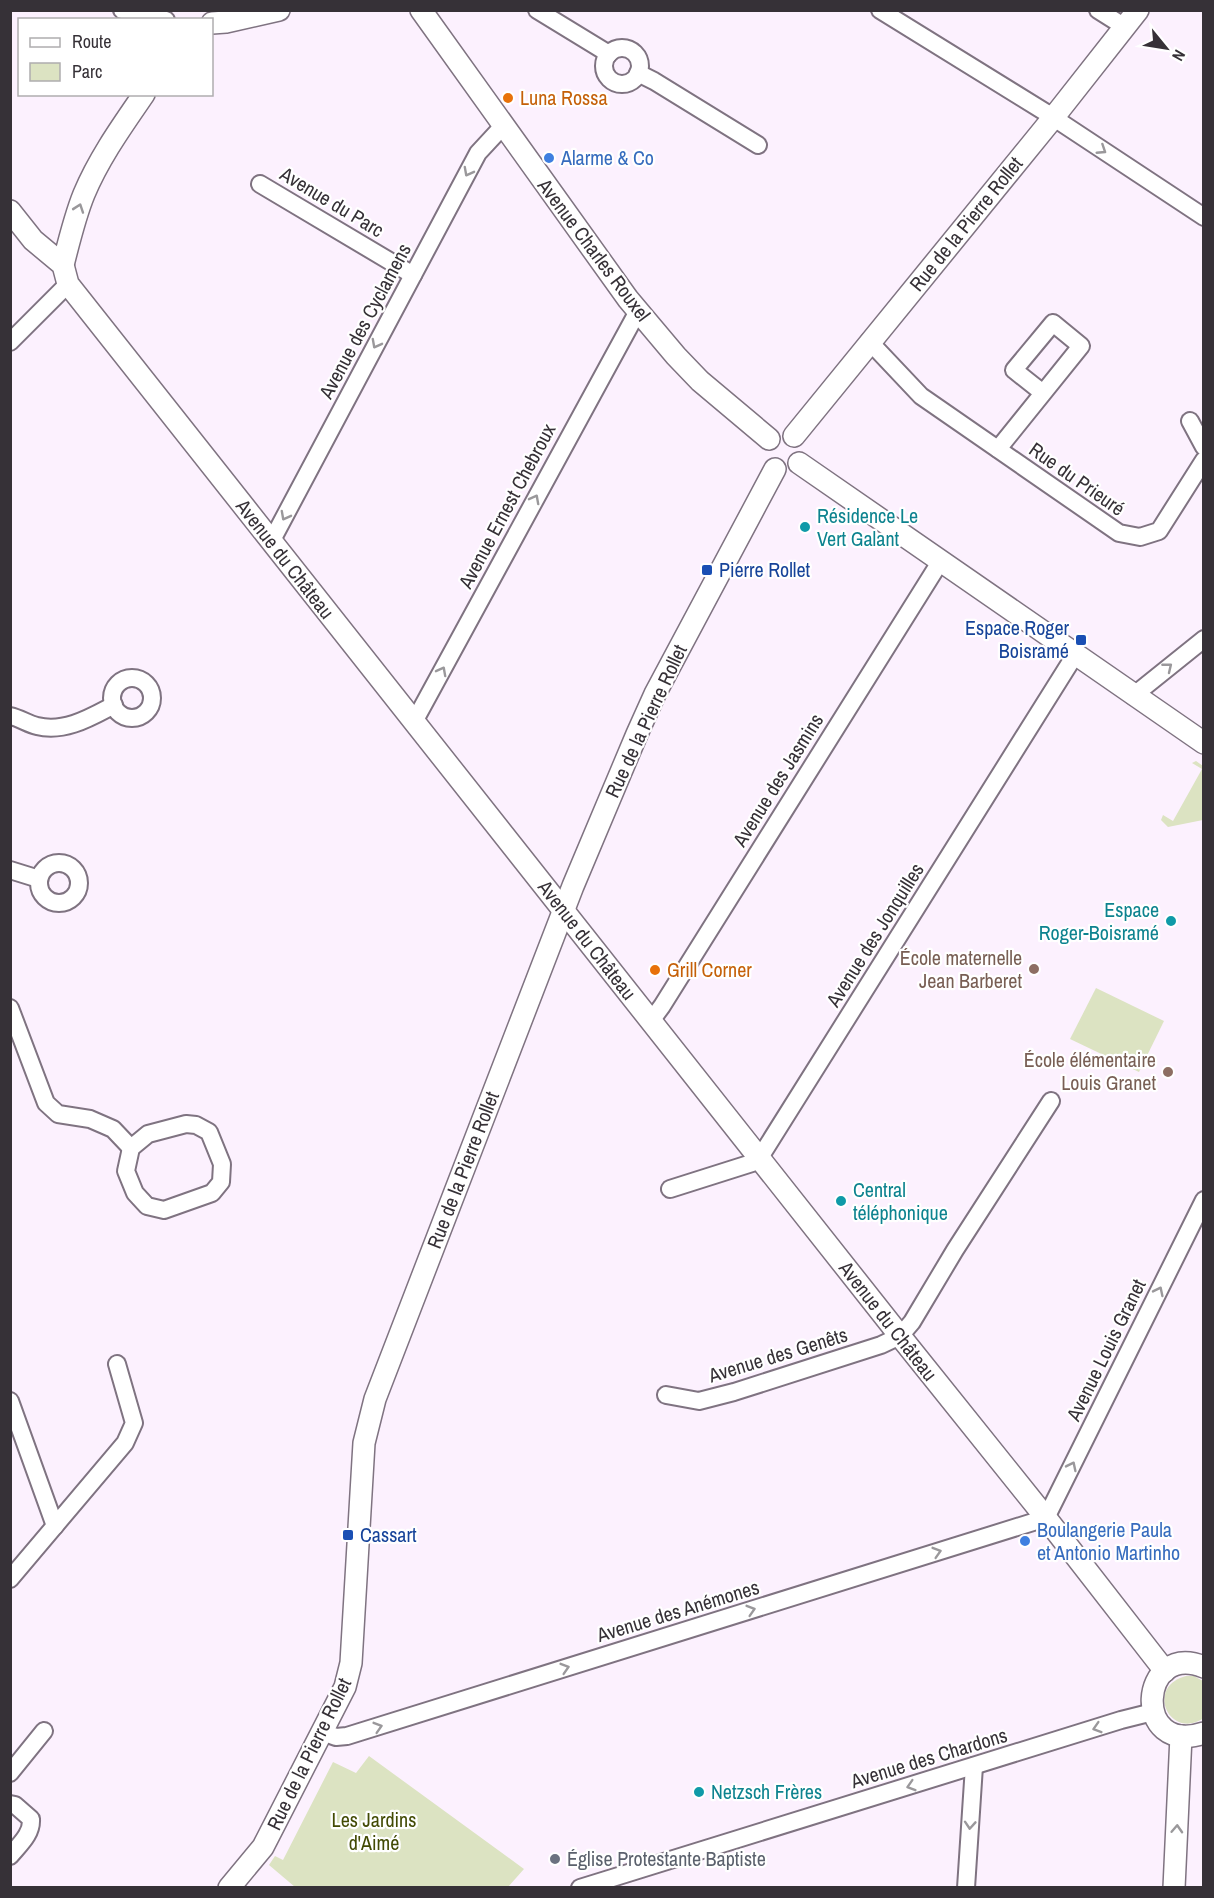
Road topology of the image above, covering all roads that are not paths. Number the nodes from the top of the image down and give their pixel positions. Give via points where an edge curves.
1 (122, 10) edge
2 (279, 10) edge
3 (537, 10) edge
4 (880, 10) edge
5 (1098, 10) edge
6 (425, 12) edge
7 (157, 18) edge
8 (1131, 19) edge
9 (213, 23) edge
10 (609, 54) junction
11 (639, 73) junction
12 (143, 96) edge
13 (1053, 118) junction
14 (503, 126) junction
15 (758, 145) dead end
16 (260, 184) dead end
17 (10, 211) edge
18 (1203, 217) edge
19 (66, 274) junction
20 (413, 275) junction
21 (638, 311) junction
22 (869, 341) junction
23 (10, 342) edge
24 (1043, 393) dead end
25 (1190, 421) dead end
26 (794, 436) junction
27 (769, 439) junction
28 (1203, 447) edge
29 (998, 449) junction
30 (1203, 460) edge
31 (799, 463) junction
32 (775, 470) junction
33 (271, 542) junction
34 (940, 561) junction
35 (1203, 639) edge
36 (1075, 654) junction
37 (1133, 696) junction
38 (114, 705) dead end
39 (10, 716) edge
40 (414, 722) junction
41 (1203, 743) edge
42 (10, 870) edge
43 (39, 879) dead end
44 (564, 912) junction
45 (10, 1008) edge
46 (651, 1021) junction
47 (1051, 1101) dead end
48 (131, 1148) junction
49 (759, 1158) junction
50 (670, 1189) dead end
51 (1203, 1200) edge
52 (900, 1336) junction
53 (117, 1364) dead end
54 (666, 1395) dead end
55 (10, 1401) edge
56 (1046, 1518) junction
57 (55, 1526) junction
58 (10, 1579) edge
59 (1203, 1665) edge
60 (1164, 1671) junction
61 (1153, 1713) junction
62 (44, 1731) dead end
63 (322, 1732) junction
64 (1203, 1733) edge
65 (1181, 1736) junction
66 (974, 1766) junction
67 (10, 1773) edge
68 (10, 1804) edge
69 (10, 1856) edge
70 (229, 1887) edge
71 (580, 1887) edge
72 (966, 1887) edge
73 (1174, 1887) edge

1 - 7 street
2 - 9 street
3 - 10 street
4 - 13 street
5 - 8 street
6 - 14 street, Avenue Charles Rouxel
8 - 13 street, Rue de la Pierre Rollet
10 - 11 street via 618,48 634,52 640,62
10 - 11 street via 605,71 613,81 624,83
11 - 15 street
19 -> 12 street via 72,229 84,193 103,154
13 -> 18 street
13 - 22 street, Rue de la Pierre Rollet
14 -> 20 street, Avenue des Cyclamens via 478,153
14 - 21 street, Avenue Charles Rouxel
16 - 20 street, Avenue du Parc
17 - 19 street, Avenue du Château
19 - 23 street
19 - 33 street, Avenue du Château
20 -> 33 street, Avenue des Cyclamens
21 - 27 street, Avenue Charles Rouxel via 700,381
40 -> 21 street, Avenue Ernest Chebroux
22 - 26 street, Rue de la Pierre Rollet
22 - 29 street, Rue du Prieuré via 921,396
24 - 29 street, Rue du Prieuré
25 - 28 street
26 - 27 street via 783,433
26 - 31 street via 801,445
27 - 32 street via 764,456
29 - 30 street, Rue du Prieuré via 1119,533 1140,537 1158,531
31 - 32 street via 785,471
31 - 34 street
32 - 44 street, Rue de la Pierre Rollet via 655,694
33 - 40 street, Avenue du Château
34 - 36 street
34 - 46 street, Avenue des Jasmins
37 -> 35 street
36 - 37 street
36 - 49 street, Avenue des Jonquilles
37 - 41 street
38 - 39 street via 76,724 39,726
40 - 44 street, Avenue du Château
42 - 43 street
44 - 46 street, Avenue du Château
44 - 63 street, Rue de la Pierre Rollet via 375,1400 364,1443 351,1663 345,1688
45 - 48 street via 46,1103 58,1114 90,1119 113,1129
46 - 49 street, Avenue du Château
47 - 52 street
48 - 48 street via 126,1171 135,1193 147,1206 164,1210 212,1193 221,1182 222,1164 208,1132 196,1125 148,1134
49 - 50 street
49 - 52 street, Avenue du Château
56 -> 51 street, Avenue Louis Granet
52 - 54 street, Avenue des Genêts via 699,1401
52 - 56 street, Avenue du Château
53 - 57 street via 134,1423 125,1443
55 - 57 street
56 - 60 street, Avenue du Château
63 -> 56 street, Avenue des Anémones via 348,1736
57 - 58 street
59 - 60 street via 1182,1664
60 - 61 street via 1152,1690
61 - 65 street via 1164,1728
61 -> 66 street, Avenue des Chardons
62 - 67 street
63 - 70 street, Rue de la Pierre Rollet via 263,1847
64 - 65 street
73 -> 65 street
66 -> 71 street, Avenue des Chardons
66 -> 72 street
68 - 69 street via 31,1819 28,1835

